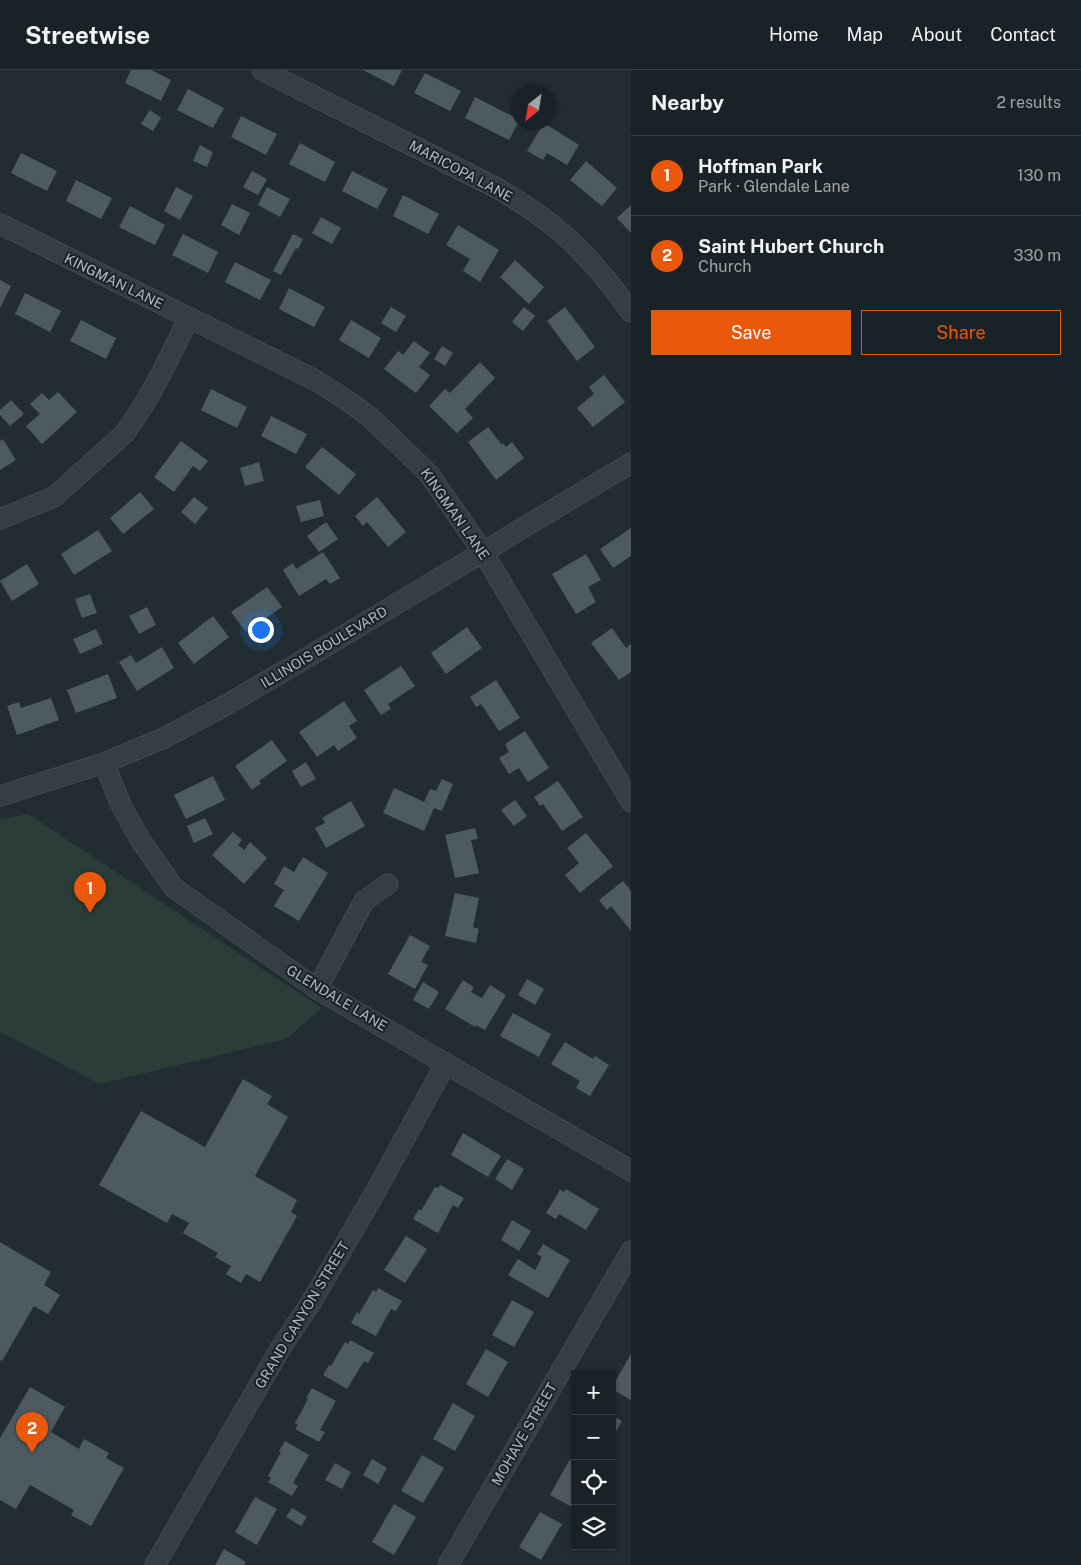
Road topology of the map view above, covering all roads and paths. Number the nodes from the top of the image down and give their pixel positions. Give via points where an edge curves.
1 (262, 70) edge
2 (0, 224) edge
3 (631, 312) edge
4 (189, 318) junction
5 (631, 463) edge
6 (0, 519) edge
7 (483, 552) junction
8 (104, 763) junction
9 (0, 796) edge
10 (631, 802) edge
11 (388, 884) dead end
12 (317, 989) junction
13 (446, 1063) junction
14 (631, 1171) edge
15 (631, 1251) edge
16 (155, 1565) edge
17 (448, 1565) edge

1 - 3 street, MARICOPA LANE via 500,189 528,207 568,238
2 - 4 street, KINGMAN LANE
4 - 6 street via 145,403 125,433 54,497
4 - 7 street, KINGMAN LANE via 315,380 371,418 429,474
5 - 7 street, ILLINOIS BOULEVARD
7 - 8 street, ILLINOIS BOULEVARD via 226,705 164,738
7 - 10 street, KINGMAN LANE
8 - 9 street, ILLINOIS BOULEVARD
8 - 12 street, GLENDALE LANE via 122,807 141,841 174,888
11 - 12 street via 364,901
12 - 13 street, GLENDALE LANE
13 - 14 street, GLENDALE LANE
13 - 16 street, GRAND CANYON STREET via 372,1198
15 - 17 street, MOHAVE STREET

